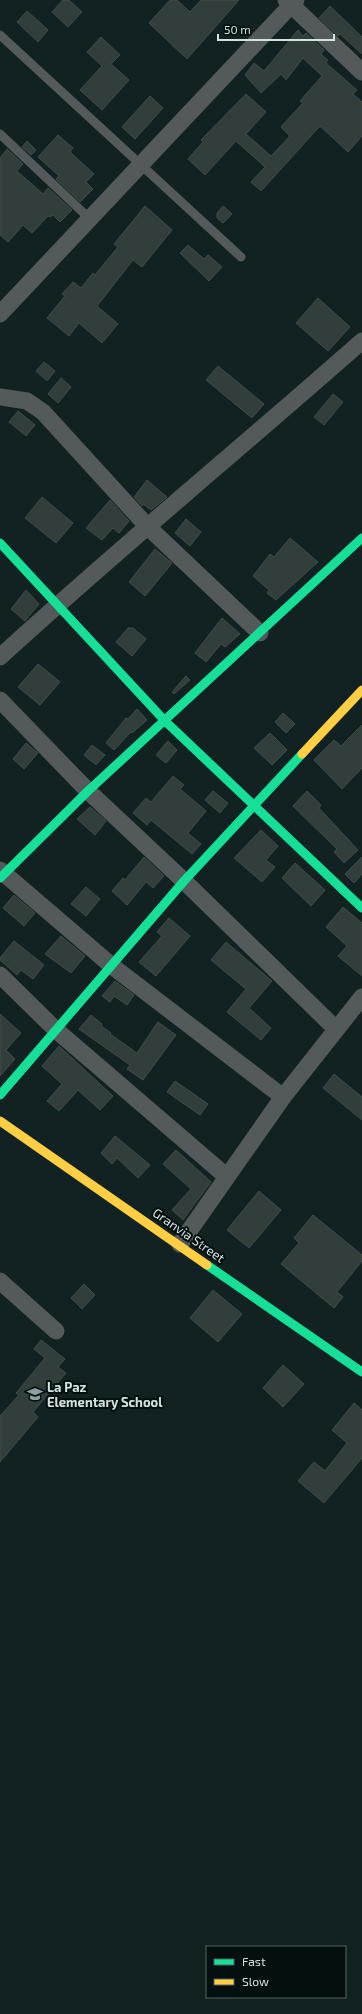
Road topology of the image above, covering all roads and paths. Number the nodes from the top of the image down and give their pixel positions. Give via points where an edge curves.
1 (291, 2) edge
2 (0, 35) edge
3 (362, 72) edge
4 (0, 134) edge
5 (141, 164) junction
6 (90, 218) junction
7 (241, 257) dead end
8 (0, 314) edge
9 (362, 341) edge
10 (0, 397) edge
11 (148, 527) junction
12 (362, 538) edge
13 (0, 544) edge
14 (56, 606) junction
15 (260, 633) junction
16 (0, 657) edge
17 (362, 690) edge
18 (0, 700) edge
19 (165, 721) junction
20 (88, 791) junction
21 (255, 807) junction
22 (1, 874) edge
23 (184, 881) junction
24 (362, 908) edge
25 (112, 966) junction
26 (0, 975) edge
27 (362, 997) edge
28 (336, 1029) junction
29 (56, 1030) junction
30 (0, 1095) edge
31 (283, 1097) junction
32 (0, 1121) edge
33 (226, 1176) junction
34 (180, 1244) junction
35 (0, 1281) edge
36 (56, 1331) dead end
37 (362, 1372) edge

1 - 3 street
1 - 5 street
2 - 5 lane
4 - 6 lane
5 - 6 street
5 - 7 lane
6 - 8 street
9 - 11 street
10 - 11 street via 27,400 43,412
11 - 14 street
11 - 15 street
12 - 15 street
13 - 14 street
14 - 16 street
14 - 19 street
15 - 19 street
17 - 21 street
18 - 20 street
19 - 20 street
19 - 21 street
20 - 22 street
20 - 23 street
21 - 23 street
21 - 24 street
22 - 25 street
23 - 25 street
23 - 28 street
25 - 29 street
25 - 31 street
26 - 29 street
27 - 28 street
28 - 31 street
29 - 30 street
29 - 33 street
31 - 33 street
32 - 34 street, Granvia Street
33 - 34 street
34 - 37 street, Granvia Street
35 - 36 street

